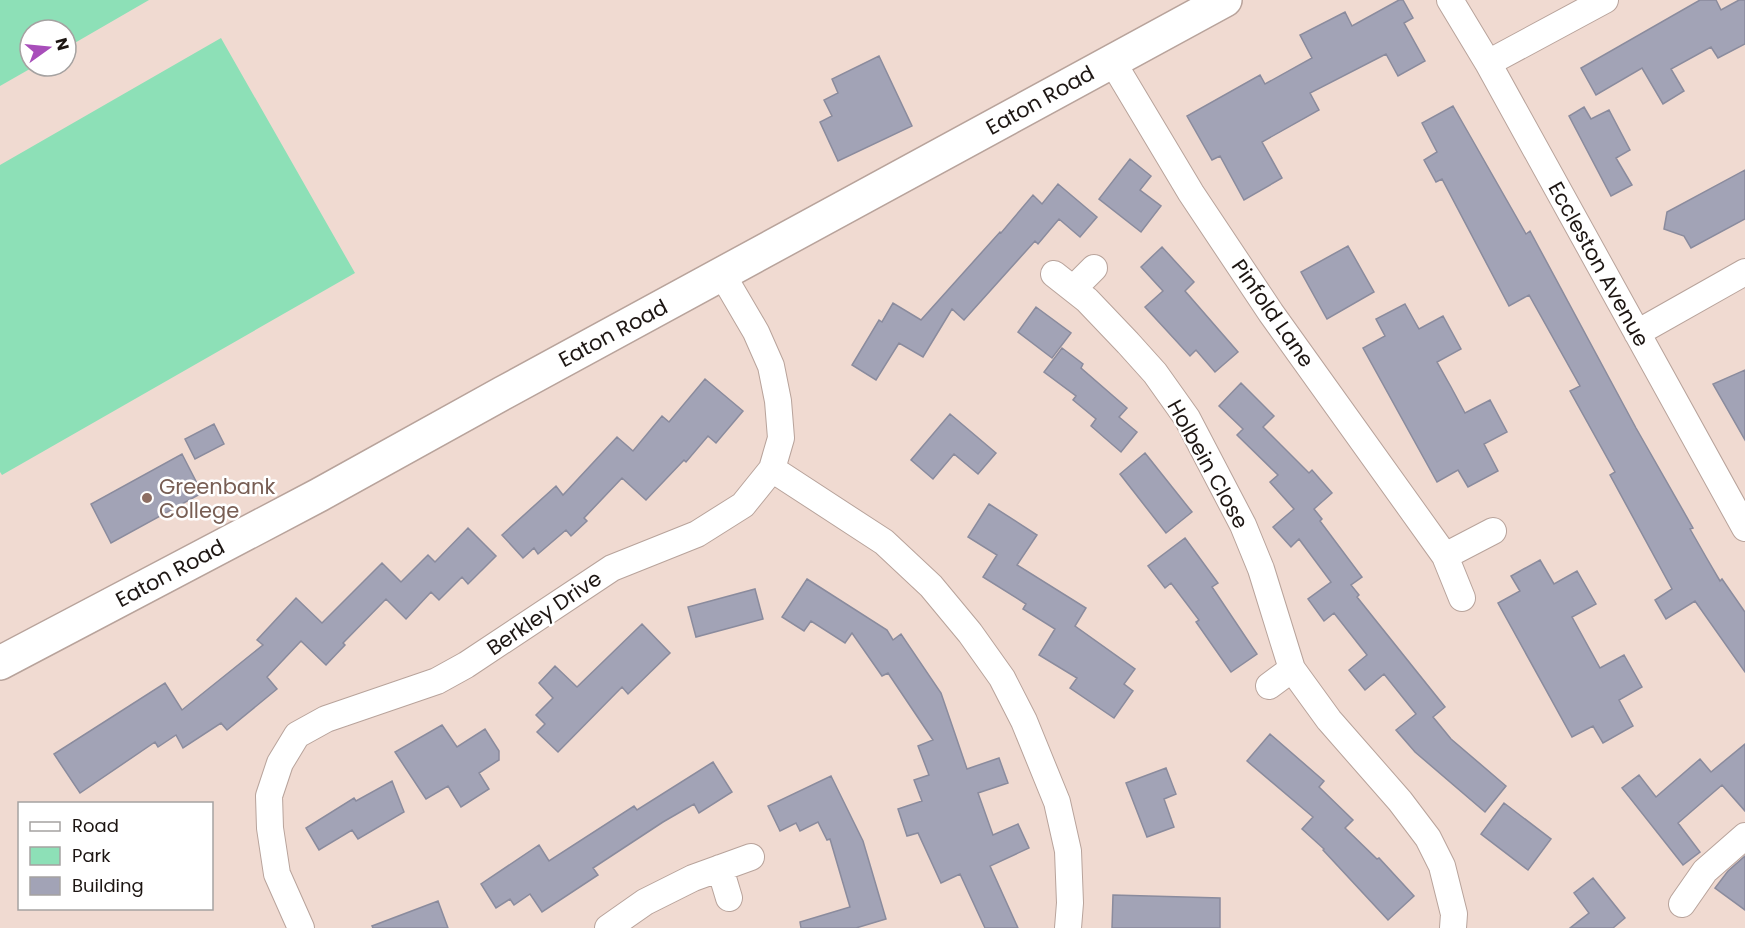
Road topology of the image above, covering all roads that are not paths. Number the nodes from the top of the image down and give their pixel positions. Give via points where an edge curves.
1 (1225, 0) edge
2 (1450, 0) edge
3 (1605, 0) edge
4 (1112, 61) junction
5 (1488, 63) junction
6 (1094, 268) dead end
7 (1745, 272) edge
8 (722, 274) junction
9 (1637, 333) junction
10 (772, 469) junction
11 (1745, 528) edge
12 (1492, 531) dead end
13 (1445, 556) junction
14 (1462, 598) dead end
15 (0, 663) edge
16 (1292, 669) junction
17 (1269, 686) dead end
18 (1745, 837) edge
19 (751, 857) dead end
20 (720, 868) junction
21 (729, 898) dead end
22 (1682, 904) dead end
23 (301, 928) edge
24 (608, 928) edge
25 (1068, 928) edge
26 (1453, 928) edge

1 - 4 street, Eaton Road
2 - 5 street, Eccleston Avenue
3 - 5 street
4 - 8 street, Eaton Road
4 - 13 street, Pinfold Lane via 1191,193
5 - 9 street, Eccleston Avenue
6 - 16 street, Holbein Close via 1064,281 1155,373 1187,418 1243,525
7 - 9 street
8 - 10 street, Berkley Drive via 771,366 781,438
8 - 15 street, Eaton Road via 319,495
9 - 11 street, Eccleston Avenue
10 - 23 street, Berkley Drive via 742,505 696,534 612,568 466,665 436,681 326,719 297,735 280,764 269,796 277,874
10 - 25 street via 884,542 931,586 1002,678 1057,802 1068,851
12 - 13 street
13 - 14 street, Pinfold Lane
16 - 17 street
16 - 26 street, Holbein Close via 1329,720 1428,838 1442,866 1454,914
18 - 22 street via 1705,871
19 - 20 street
20 - 21 street
20 - 24 street via 645,902

